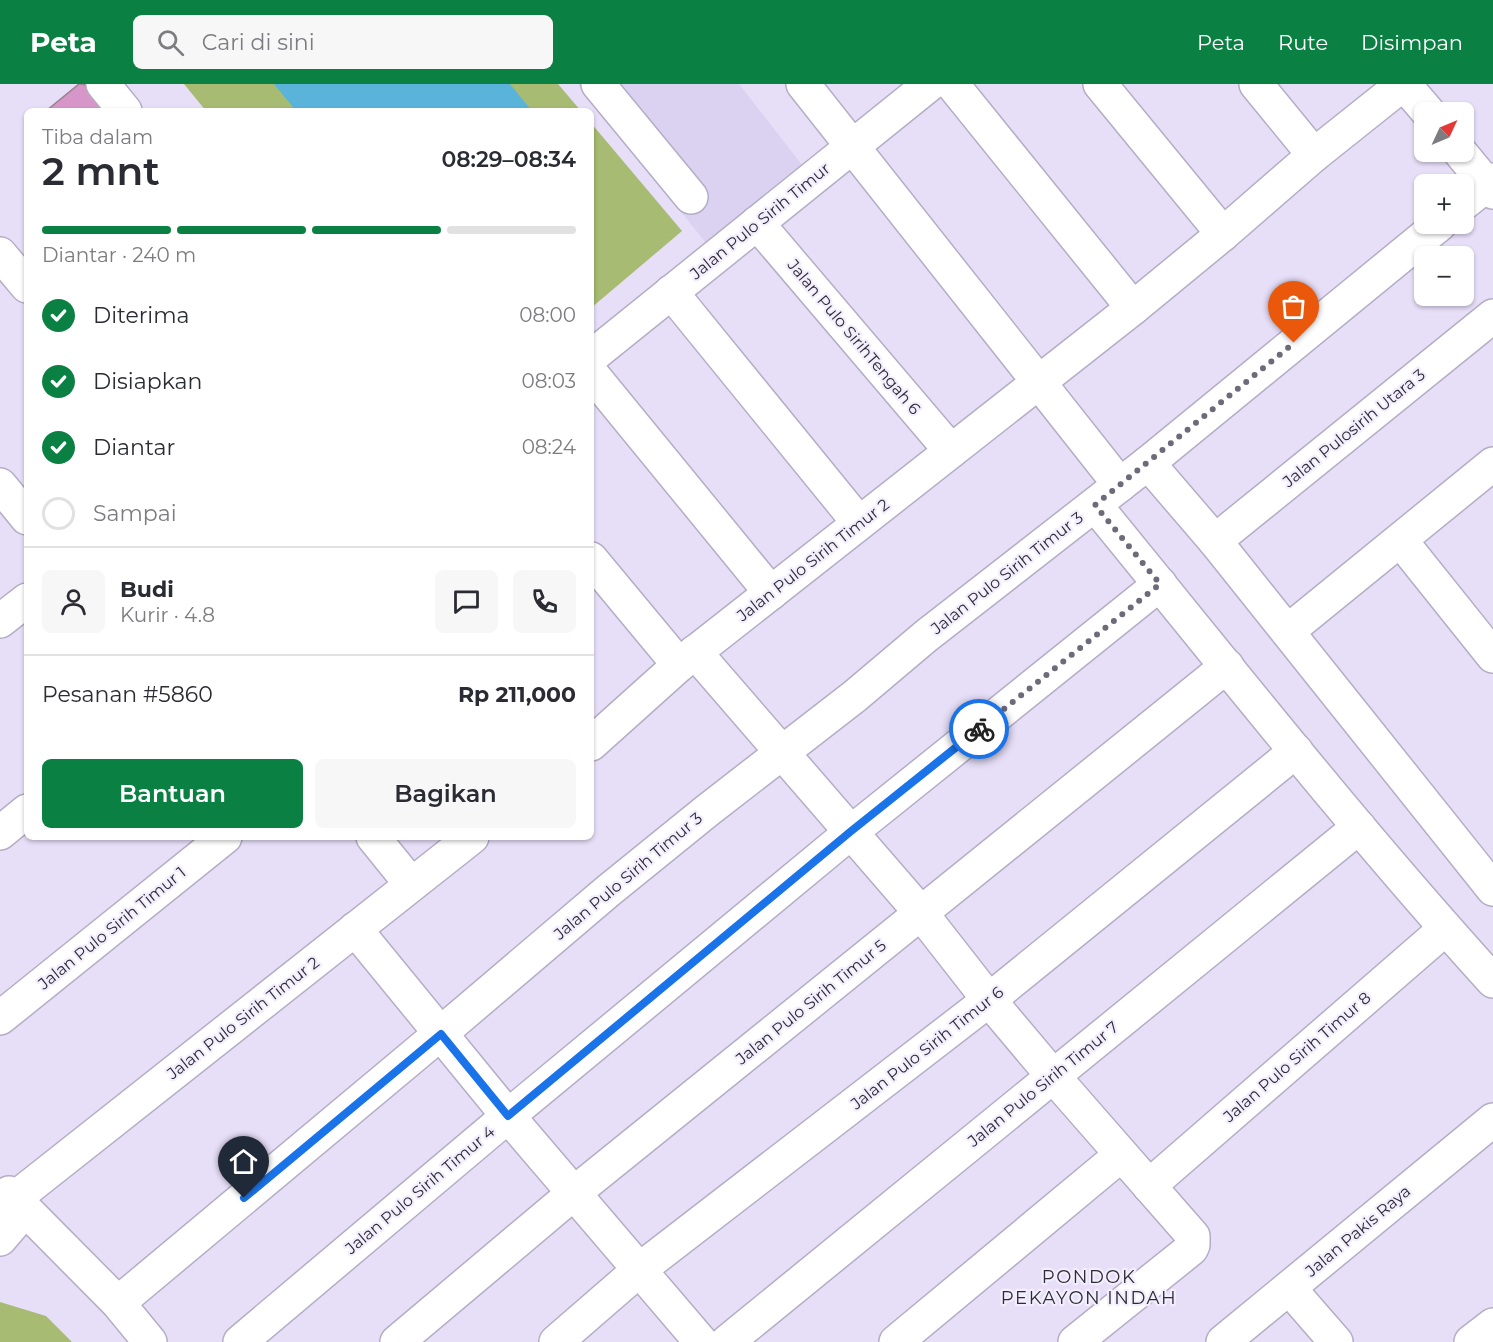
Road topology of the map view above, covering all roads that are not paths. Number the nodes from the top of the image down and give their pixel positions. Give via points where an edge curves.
1 (103, 84) edge
2 (598, 84) edge
3 (803, 84) edge
4 (930, 84) edge
5 (952, 84) edge
6 (1100, 84) edge
7 (1256, 84) edge
8 (1404, 84) edge
9 (1419, 102) edge
10 (123, 108) edge
11 (853, 146) junction
12 (1314, 155) junction
13 (1466, 162) edge
14 (1484, 190) edge
15 (691, 196) dead end
16 (757, 223) junction
17 (1223, 234) junction
18 (1428, 234) edge
19 (0, 254) edge
20 (24, 282) edge
21 (672, 292) junction
22 (1133, 308) junction
23 (1493, 315) edge
24 (594, 355) edge
25 (594, 377) edge
26 (1040, 381) junction
27 (951, 451) junction
28 (1148, 463) junction
29 (1489, 476) edge
30 (0, 484) edge
31 (1107, 495) junction
32 (24, 514) edge
33 (859, 523) junction
34 (1215, 541) junction
35 (1401, 541) junction
36 (594, 562) edge
37 (1160, 584) junction
38 (771, 593) junction
39 (24, 602) edge
40 (0, 621) edge
41 (1288, 631) junction
42 (1493, 656) edge
43 (687, 658) junction
44 (1227, 666) junction
45 (594, 741) edge
46 (1296, 751) junction
47 (782, 752) junction
48 (24, 814) edge
49 (1359, 826) junction
50 (850, 832) junction
51 (0, 833) edge
52 (221, 840) edge
53 (375, 840) edge
54 (468, 840) edge
55 (411, 884) junction
56 (1493, 889) edge
57 (921, 913) junction
58 (355, 929) junction
59 (1445, 929) junction
60 (1493, 981) edge
61 (989, 1000) junction
62 (0, 1018) edge
63 (441, 1034) junction
64 (1053, 1076) junction
65 (508, 1116) junction
66 (1493, 1120) edge
67 (1121, 1155) junction
68 (1149, 1186) junction
69 (7, 1191) edge
70 (574, 1193) junction
71 (0, 1239) edge
72 (639, 1270) junction
73 (1289, 1288) junction
74 (118, 1303) junction
75 (1493, 1325) edge
76 (150, 1342) edge
77 (240, 1342) edge
78 (398, 1342) edge
79 (556, 1342) edge
80 (701, 1342) edge
81 (727, 1342) edge
82 (896, 1342) edge
83 (1075, 1342) edge
84 (1223, 1342) edge
85 (1336, 1342) edge
86 (1471, 1342) edge

1 - 10 street
2 - 15 street
3 - 11 street
4 - 11 street, Jalan Pulo Sirih Timur
5 - 22 street
6 - 17 street
7 - 12 street
8 - 9 street
8 - 12 street, Jalan Pulo Sirih Timur 2
11 - 16 street, Jalan Pulo Sirih Timur
11 - 26 street
12 - 17 street, Jalan Pulo Sirih Timur 2
13 - 14 street
16 - 21 street, Jalan Pulo Sirih Timur
16 - 27 street, Jalan Pulo SirihTengah 6
17 - 22 street, Jalan Pulo Sirih Timur 2
18 - 28 street, Jalan Pulo Sirih Timur 3
19 - 20 street
21 - 24 street, Jalan Pulo Sirih Timur
21 - 33 street
22 - 26 street, Jalan Pulo Sirih Timur 2
23 - 34 street, Jalan Pulosirih Utara 3
25 - 38 street
26 - 27 street, Jalan Pulo Sirih Timur 2
26 - 31 street
27 - 33 street, Jalan Pulo Sirih Timur 2
28 - 31 street, Jalan Pulo Sirih Timur 3
28 - 34 street
29 - 35 street
30 - 32 street
31 - 37 street
31 - 47 street, Jalan Pulo Sirih Timur 3
33 - 38 street, Jalan Pulo Sirih Timur 2
34 - 41 street
35 - 41 street
35 - 42 street
36 - 43 street
37 - 44 street
37 - 50 street, Jalan Pulo Sirih Timur 4
38 - 43 street, Jalan Pulo Sirih Timur 2
39 - 40 street
41 - 56 street
43 - 45 street, Jalan Pulo Sirih Timur 2
43 - 47 street
44 - 46 street
44 - 57 street, Jalan Pulo Sirih Timur 5
46 - 49 street
46 - 61 street, Jalan Pulo Sirih Timur 6
47 - 50 street
47 - 63 street, Jalan Pulo Sirih Timur 3 via 608,891
48 - 51 street
49 - 59 street
49 - 64 street, Jalan Pulo Sirih Timur 7
50 - 57 street
50 - 65 street, Jalan Pulo Sirih Timur 4
52 - 62 street, Jalan Pulo Sirih Timur 1
53 - 55 street
54 - 55 street, Jalan Pulo Sirih Timur 2
55 - 58 street, Jalan Pulo Sirih Timur 2
57 - 61 street
57 - 70 street, Jalan Pulo Sirih Timur 5
58 - 63 street
58 - 69 street, Jalan Pulo Sirih Timur 2
59 - 60 street
59 - 68 street, Jalan Pulo Sirih Timur 8
61 - 64 street
61 - 72 street, Jalan Pulo Sirih Timur 6
63 - 65 street
63 - 74 street, Jalan Pulo Sirih Timur 3
64 - 67 street
64 - 81 street, Jalan Pulo Sirih Timur 7
65 - 70 street
65 - 77 street, Jalan Pulo Sirih Timur 4
66 - 73 street, Jalan Pakis Raya
67 - 68 street
67 - 82 street
68 - 83 street via 1190,1232 1193,1245
69 - 71 street via 17,1219
69 - 74 street
70 - 72 street
70 - 78 street, Jalan Pulo Sirih Timur 5
72 - 79 street, Jalan Pulo Sirih Timur 6
72 - 80 street
73 - 84 street, Jalan Pakis Raya
73 - 85 street
74 - 76 street
75 - 86 street

